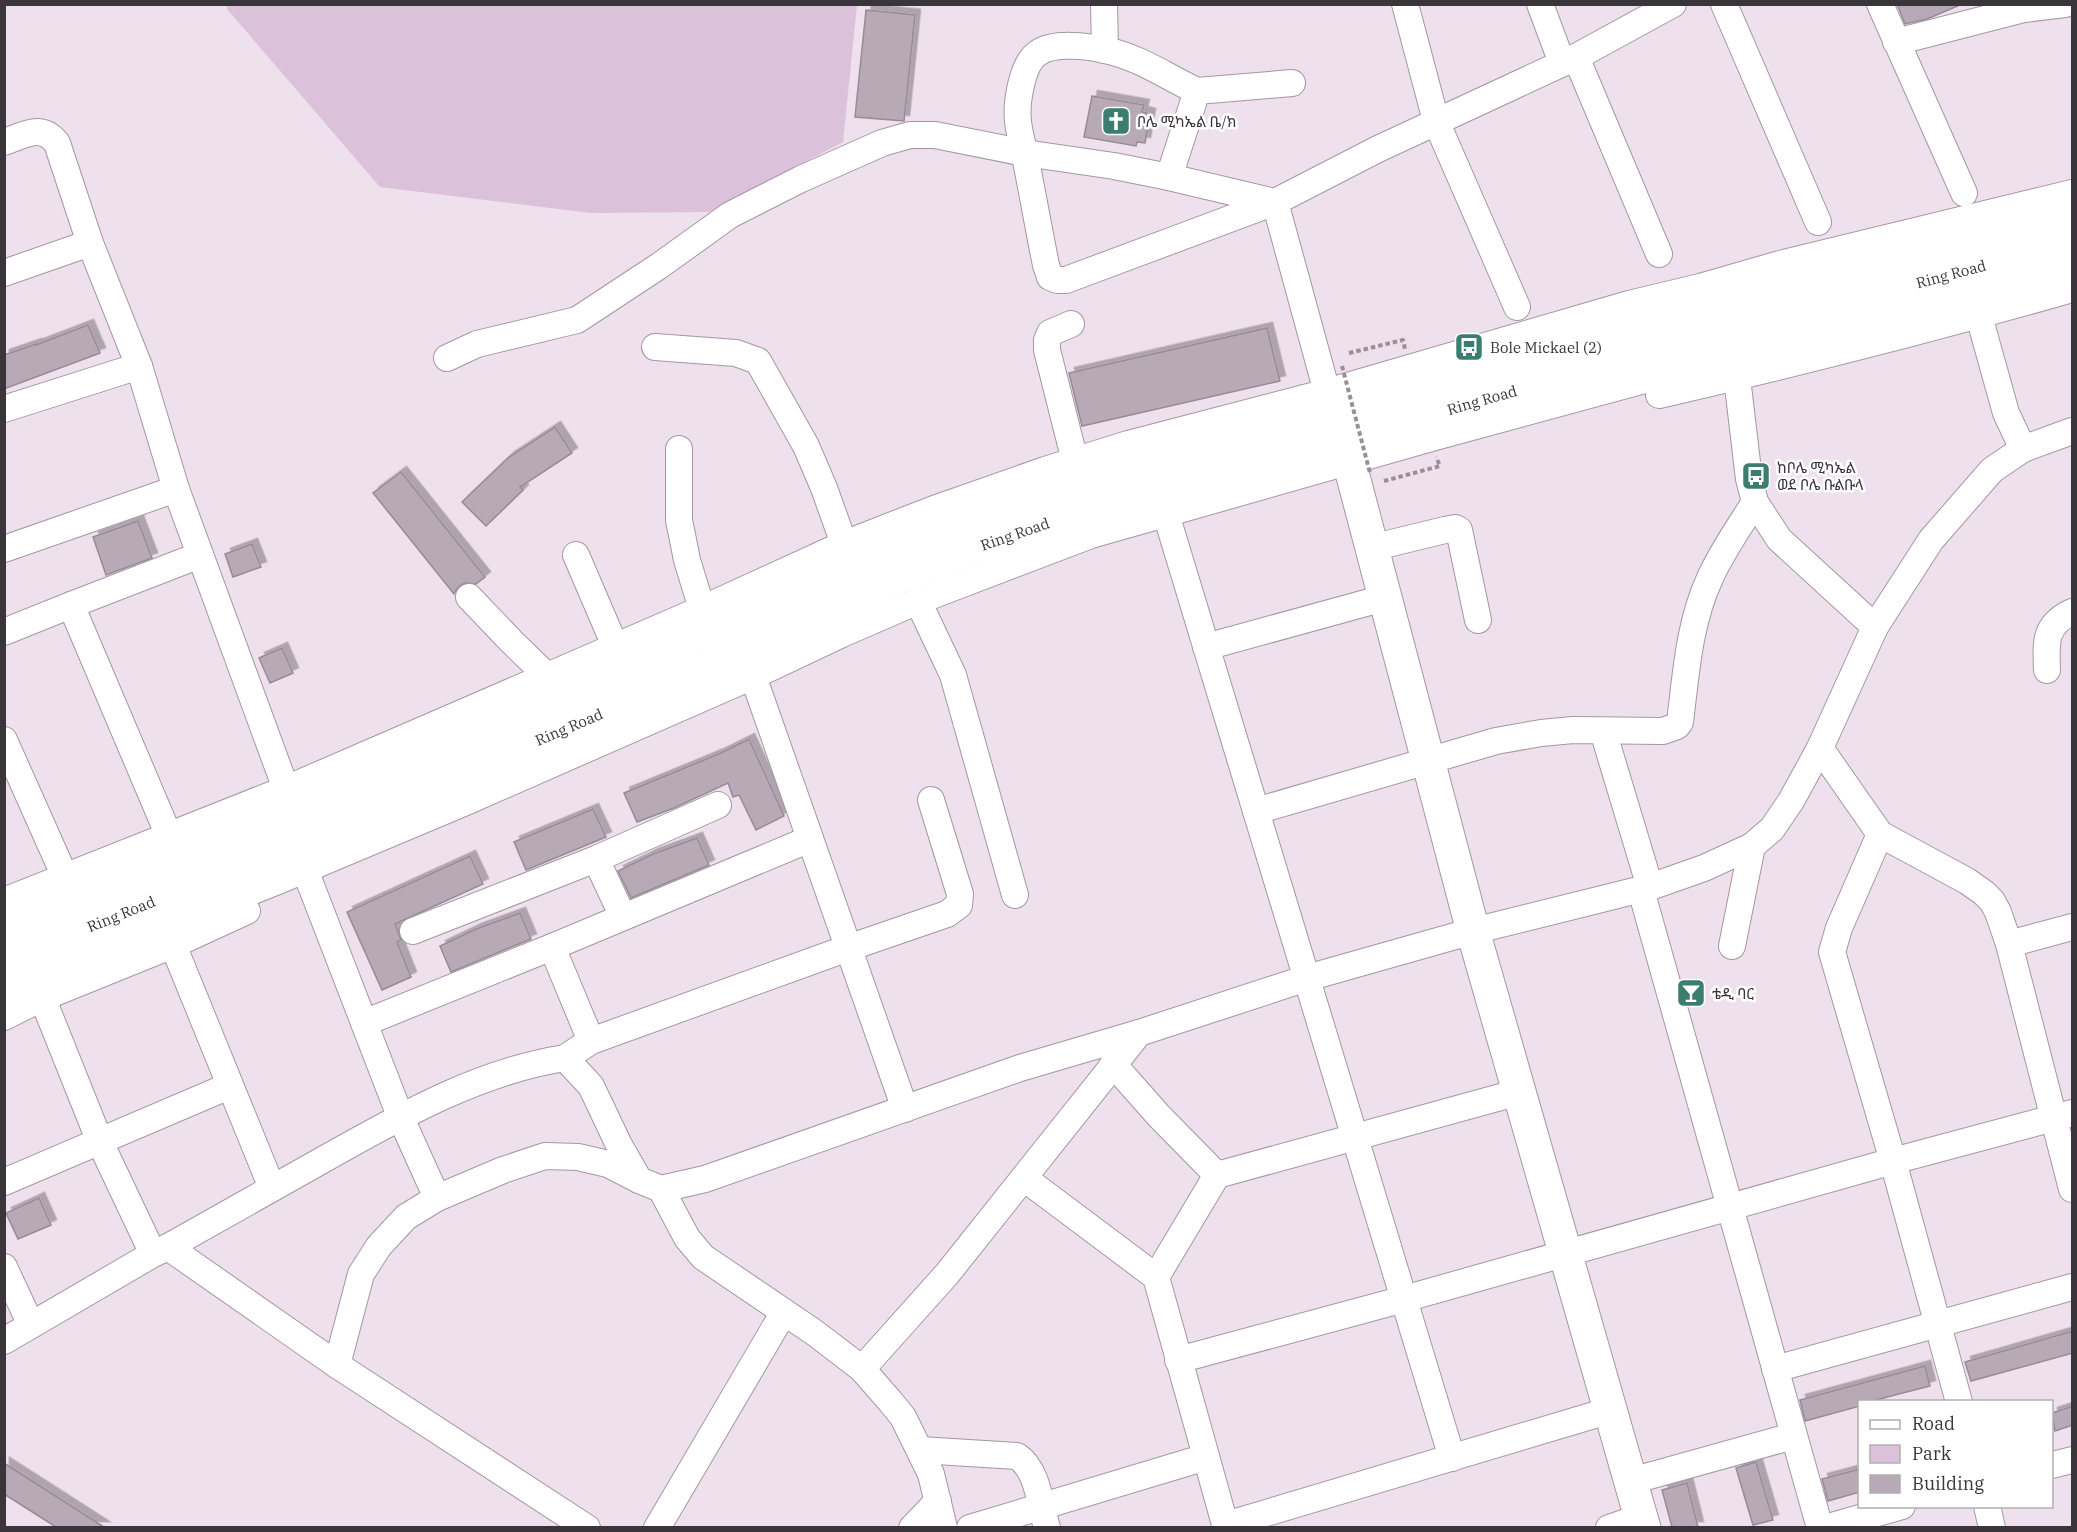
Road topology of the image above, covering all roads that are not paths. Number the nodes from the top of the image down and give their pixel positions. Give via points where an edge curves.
1 (1104, 4) edge
2 (1405, 4) edge
3 (1540, 4) edge
4 (1673, 4) edge
5 (1724, 4) edge
6 (1880, 4) edge
7 (2065, 4) edge
8 (2023, 7) edge
9 (1896, 42) junction
10 (1105, 50) junction
11 (1569, 60) junction
12 (1292, 83) dead end
13 (1197, 91) junction
14 (1436, 122) junction
15 (4, 142) edge
16 (1025, 153) junction
17 (1169, 177) junction
18 (1964, 193) dead end
19 (2073, 193) edge
20 (1275, 202) junction
21 (2073, 210) edge
22 (1818, 222) dead end
23 (2073, 242) edge
24 (90, 243) junction
25 (1659, 254) dead end
26 (2073, 264) edge
27 (4, 273) edge
28 (2073, 289) edge
29 (1517, 307) dead end
30 (1979, 316) junction
31 (1071, 324) dead end
32 (655, 347) dead end
33 (447, 358) dead end
34 (1557, 362) junction
35 (140, 366) junction
36 (1737, 378) junction
37 (1327, 392) junction
38 (4, 409) edge
39 (2073, 431) edge
40 (1435, 437) junction
41 (679, 449) dead end
42 (2023, 449) junction
43 (1075, 461) junction
44 (1360, 467) junction
45 (176, 489) junction
46 (1755, 502) junction
47 (1166, 514) junction
48 (844, 544) junction
49 (1371, 548) junction
50 (4, 549) edge
51 (200, 555) junction
52 (576, 555) dead end
53 (469, 597) dead end
54 (1384, 598) junction
55 (918, 602) junction
56 (71, 604) junction
57 (702, 609) junction
58 (2073, 612) edge
59 (1478, 621) dead end
60 (1875, 627) junction
61 (4, 632) edge
62 (615, 646) junction
63 (1206, 647) junction
64 (2048, 670) dead end
65 (547, 676) junction
66 (753, 676) junction
67 (1603, 731) junction
68 (4, 740) edge
69 (1820, 748) junction
70 (1428, 761) junction
71 (286, 789) junction
72 (931, 800) dead end
73 (718, 805) dead end
74 (1256, 811) junction
75 (1880, 834) junction
76 (168, 836) junction
77 (810, 839) junction
78 (1752, 846) junction
79 (596, 859) junction
80 (308, 876) junction
81 (65, 877) junction
82 (1645, 889) junction
83 (1015, 895) dead end
84 (4, 901) edge
85 (623, 917) junction
86 (2073, 927) edge
87 (4, 928) edge
88 (413, 931) dead end
89 (1473, 931) junction
90 (169, 935) junction
91 (2009, 944) junction
92 (1732, 946) dead end
93 (552, 947) junction
94 (848, 948) junction
95 (4, 962) edge
96 (1307, 978) junction
97 (38, 989) junction
98 (4, 993) edge
99 (4, 1017) edge
100 (364, 1023) junction
101 (1139, 1033) junction
102 (591, 1041) junction
103 (565, 1058) junction
104 (1113, 1064) junction
105 (229, 1086) junction
106 (1519, 1092) junction
107 (904, 1109) junction
108 (400, 1116) junction
109 (2063, 1116) edge
110 (1355, 1136) junction
111 (100, 1142) junction
112 (1893, 1161) junction
113 (1217, 1174) junction
114 (1024, 1178) junction
115 (4, 1182) edge
116 (650, 1185) junction
117 (272, 1188) junction
118 (2073, 1189) edge
119 (437, 1198) junction
120 (1729, 1208) junction
121 (161, 1251) junction
122 (1566, 1253) junction
123 (4, 1267) edge
124 (1156, 1277) junction
125 (2073, 1287) edge
126 (1404, 1299) junction
127 (784, 1312) junction
128 (1938, 1324) junction
129 (31, 1325) junction
130 (4, 1341) edge
131 (1178, 1360) junction
132 (337, 1365) junction
133 (862, 1369) junction
134 (1774, 1369) junction
135 (1959, 1400) edge
136 (1611, 1410) junction
137 (1793, 1436) junction
138 (920, 1450) junction
139 (1206, 1457) junction
140 (1452, 1458) junction
141 (2073, 1460) edge
142 (2053, 1465) edge
143 (1631, 1481) junction
144 (938, 1501) junction
145 (1895, 1508) edge
146 (1987, 1508) edge
147 (1044, 1517) edge
148 (1643, 1522) edge
149 (1226, 1526) edge
150 (587, 1527) edge
151 (657, 1527) edge
152 (912, 1527) edge
153 (944, 1527) edge
154 (970, 1527) edge
155 (1609, 1527) edge
156 (1820, 1527) edge
157 (1825, 1527) edge
158 (1992, 1527) edge

1 - 10 street
2 - 14 street
3 - 11 street
4 - 11 street
5 - 22 street
6 - 9 street
7 - 8 street
8 - 9 street
9 - 18 street
10 - 13 street via 1144,63
10 - 16 street via 1066,46 1050,47 1036,54 1019,93 1018,120
11 - 14 street
11 - 25 street
12 - 13 street
13 - 17 street
14 - 20 street
14 - 29 street
15 - 24 street via 43,132 57,143
16 - 17 street
16 - 20 street via 1046,265 1050,277 1057,280 1066,280
16 - 33 street via 934,135 910,135 882,143 801,178 730,215 577,320 477,344
17 - 20 street
19 - 37 street via 1629,304
20 - 37 street
21 - 34 main road, Ring Road
23 - 34 main road, Ring Road
24 - 27 street
24 - 35 street
26 - 40 street
28 - 30 street
30 - 36 street
30 - 42 street via 2006,413
31 - 43 street via 1050,333 1047,350
32 - 48 street via 736,353 758,362 806,446
34 - 87 main road, Ring Road via 1468,374 1137,466 908,545 326,800
34 - 95 main road, Ring Road via 1482,401 1119,498 898,577 710,666 297,843
35 - 38 street
35 - 45 street
36 - 40 street via 1520,426
36 - 46 street
37 - 43 street
39 - 42 street
40 - 44 street
41 - 57 street via 679,520
42 - 60 street via 1992,470 1931,540
43 - 48 street
44 - 47 street
44 - 49 main road
45 - 50 street
45 - 51 street
46 - 60 street via 1779,539
46 - 67 street via 1710,577 1698,609 1680,722 1663,731
47 - 55 street via 1091,535
47 - 63 street
48 - 57 street
49 - 54 main road
49 - 59 street via 1458,530
51 - 56 street
51 - 71 street
52 - 62 street
53 - 65 street
54 - 63 street
54 - 70 main road
55 - 66 street
55 - 83 street via 953,675
56 - 61 street
56 - 76 street
57 - 62 street
58 - 64 street via 2059,618 2051,628 2046,644
60 - 69 street
62 - 65 street
63 - 74 street
65 - 71 street
66 - 77 street
66 - 80 street
67 - 70 street via 1541,733 1496,741
67 - 82 street
68 - 81 street
69 - 75 street
69 - 78 street via 1772,829
70 - 74 street
70 - 89 main road
71 - 76 street
72 - 94 street via 960,894 959,905 947,914
73 - 79 street
74 - 96 street
75 - 91 street via 1984,893 1998,912
75 - 112 street via 1832,952
76 - 81 street
77 - 85 street
77 - 94 street
78 - 82 street
78 - 92 street
79 - 85 street
79 - 88 street
80 - 90 street
80 - 100 street
81 - 84 street
82 - 89 street
82 - 120 street
85 - 93 street
86 - 91 street
89 - 96 street
89 - 106 main road
90 - 97 street
90 - 105 street
91 - 109 street
93 - 100 street
93 - 102 street
94 - 102 street
94 - 107 street
96 - 101 street
96 - 110 street
97 - 98 street
97 - 99 street
97 - 111 street
100 - 108 street
101 - 104 street
101 - 107 street via 1020,1068
102 - 103 street
103 - 108 street via 455,1090
103 - 116 street via 591,1086 619,1145
104 - 113 street
104 - 114 street
105 - 111 street
105 - 117 street
106 - 110 street
106 - 122 main road
107 - 116 street via 705,1179
108 - 117 street
108 - 119 street
109 - 112 street
109 - 118 street
110 - 113 street
110 - 126 street
111 - 115 street
111 - 121 street
112 - 120 street
112 - 128 street
113 - 124 street
114 - 124 street
114 - 133 street via 947,1274
116 - 119 street via 608,1164 578,1157 545,1156
116 - 127 street via 703,1257
117 - 121 street
119 - 132 street via 406,1218 379,1246 361,1274
120 - 122 street
120 - 134 street
121 - 129 street
121 - 132 street
122 - 126 street
122 - 136 main road
123 - 129 street
124 - 131 street
125 - 128 street
126 - 131 street
126 - 140 street
127 - 133 street
127 - 151 street
128 - 134 street
128 - 135 street
129 - 130 street
131 - 139 street
132 - 150 street
133 - 138 street via 903,1417
134 - 137 street
136 - 140 street
136 - 143 main road
137 - 143 street
137 - 156 street
138 - 144 street
138 - 147 street via 1017,1456 1031,1472
139 - 147 street
139 - 149 street
140 - 149 street
141 - 142 street
143 - 148 main road
144 - 152 street
144 - 153 street
145 - 157 street
146 - 158 street
147 - 154 street
148 - 155 street

